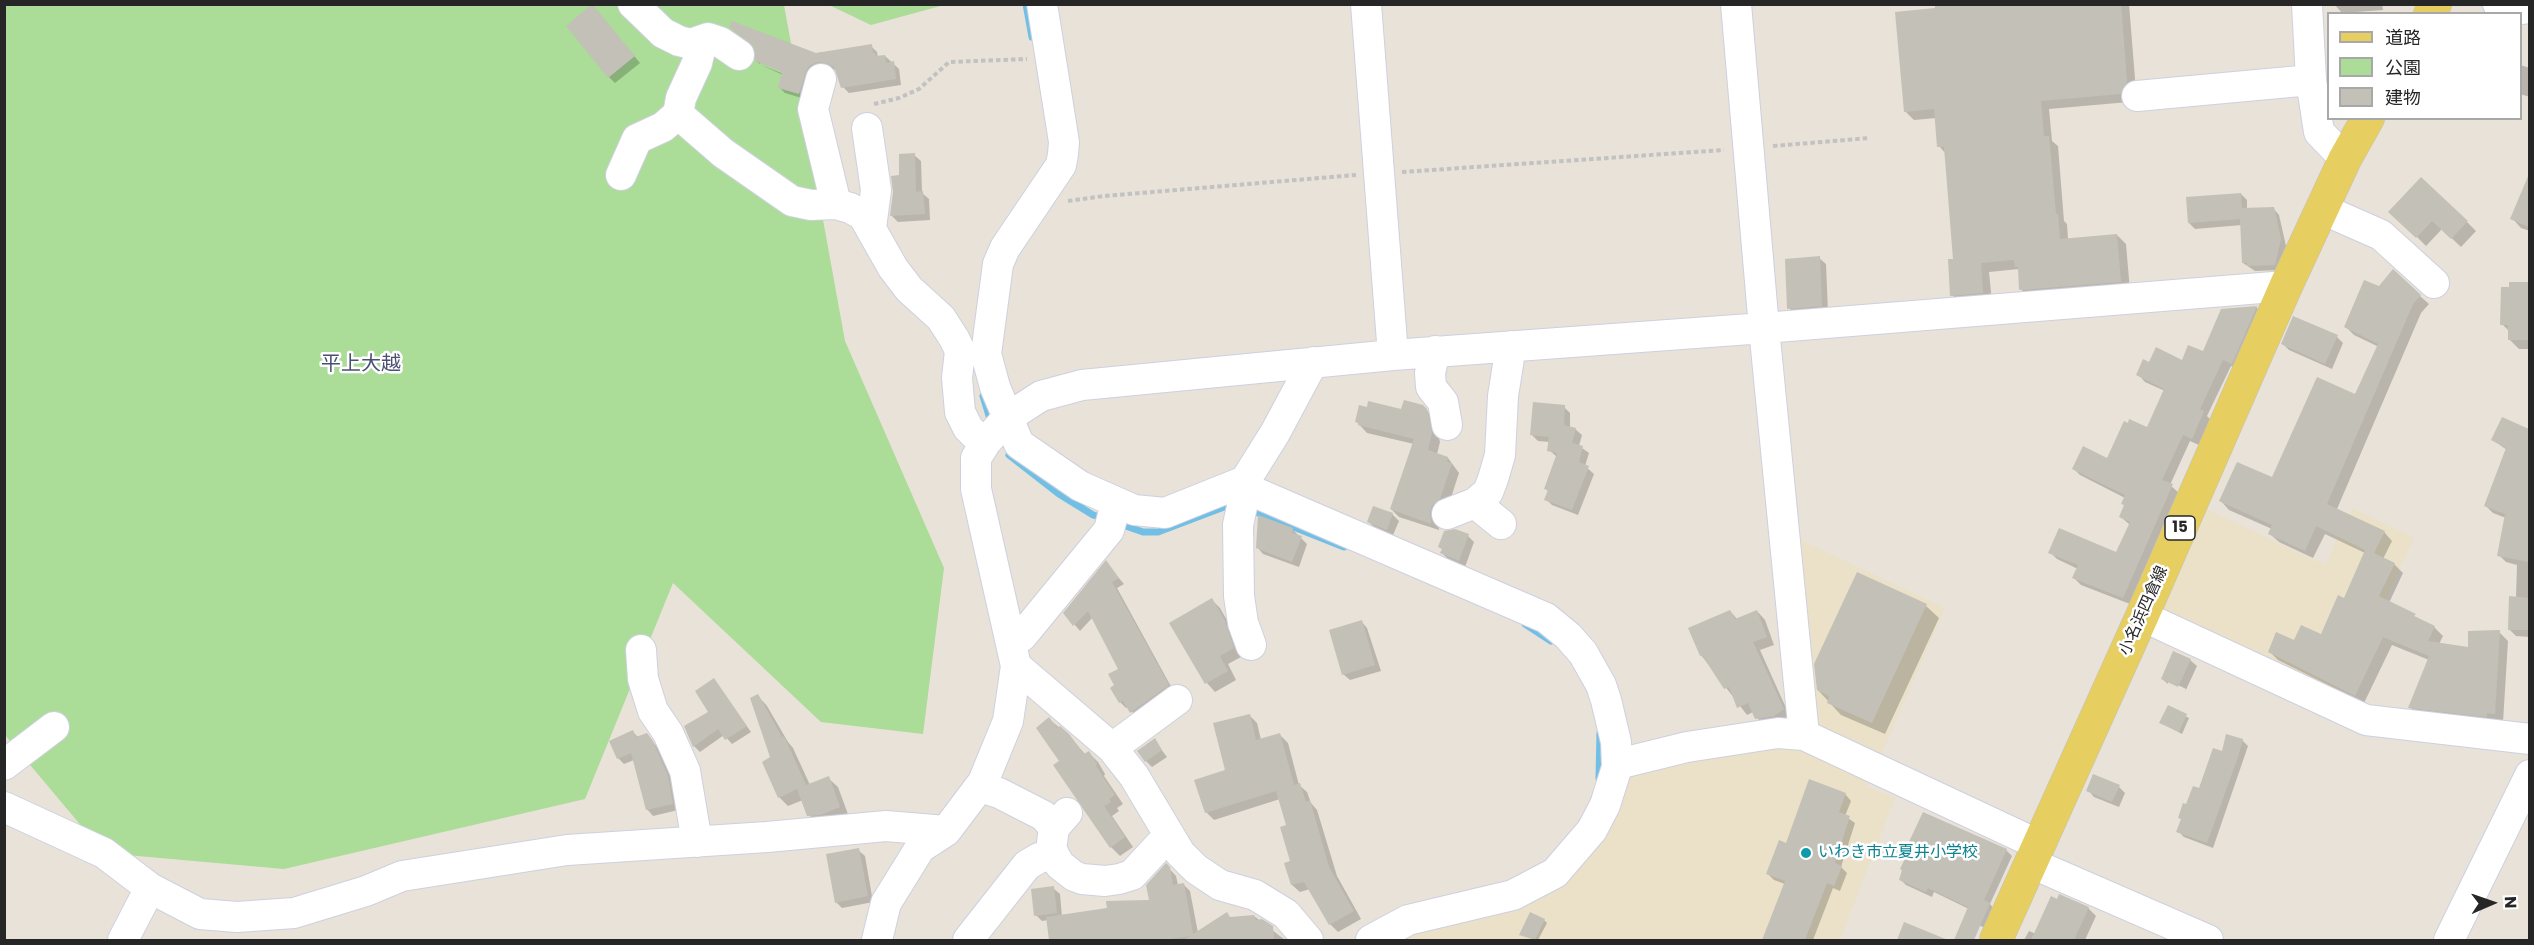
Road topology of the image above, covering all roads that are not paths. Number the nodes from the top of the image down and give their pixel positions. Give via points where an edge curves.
1 (633, 4) edge
2 (1042, 4) edge
3 (1366, 4) edge
4 (1736, 4) edge
5 (2307, 4) edge
6 (2498, 4) edge
7 (2529, 8) edge
8 (702, 42) junction
9 (740, 55) dead end
10 (821, 80) dead end
11 (2311, 80) junction
12 (2137, 96) dead end
13 (678, 114) junction
14 (867, 117) road end
15 (2367, 120) edge
16 (2345, 159) junction
17 (621, 175) dead end
18 (836, 204) junction
19 (2322, 209) junction
20 (871, 228) junction
21 (2434, 283) dead end
22 (2286, 286) junction
23 (1764, 328) junction
24 (1511, 346) junction
25 (1435, 351) junction
26 (1393, 355) junction
27 (1313, 362) junction
28 (1007, 418) junction
29 (1447, 425) dead end
30 (986, 442) junction
31 (1242, 497) junction
32 (1475, 503) junction
33 (1447, 514) dead end
34 (1112, 517) junction
35 (1501, 524) dead end
36 (2142, 616) junction
37 (1251, 645) dead end
38 (641, 650) dead end
39 (1013, 654) junction
40 (1177, 700) dead end
41 (54, 727) dead end
42 (1804, 735) junction
43 (2529, 739) edge
44 (1112, 748) junction
45 (1618, 764) junction
46 (4, 765) edge
47 (2529, 775) edge
48 (980, 787) junction
49 (4, 807) edge
50 (946, 831) junction
51 (1058, 832) junction
52 (1169, 835) junction
53 (697, 842) junction
54 (2035, 854) junction
55 (150, 888) junction
56 (123, 940) edge
57 (877, 940) edge
58 (968, 940) edge
59 (1308, 940) edge
60 (1371, 940) edge
61 (1996, 940) edge
62 (2208, 940) edge
63 (2449, 940) edge

1 - 8 street via 663,33 691,44
2 - 28 street via 1064,142 1061,165 998,264 986,354
3 - 26 street
4 - 23 street
5 - 11 street
6 - 7 street via 2508,11
8 - 9 street via 708,38 720,42
8 - 13 street
10 - 18 street via 813,109
11 - 12 street
11 - 16 street via 2319,132
13 - 17 street via 663,127 638,139
13 - 18 street via 723,153 792,201
14 - 20 street via 876,190
15 - 16 main road, 小名浜四倉線 / 15
16 - 19 main road, 小名浜四倉線 / 15
18 - 20 street via 863,215
19 - 21 street via 2381,235
19 - 22 main road, 小名浜四倉線 / 15
20 - 30 street via 893,268 909,289 941,318 955,340 960,351 960,412 968,428
22 - 23 street
22 - 36 main road, 小名浜四倉線 / 15
23 - 24 street
23 - 42 street
24 - 25 street
24 - 32 street via 1500,455 1488,492
25 - 26 street
25 - 29 street via 1431,387 1443,402
26 - 27 street
27 - 28 street via 1082,385 1041,396
27 - 31 street via 1245,481
28 - 30 street
28 - 34 street via 1019,444 1080,486
30 - 39 street via 976,458 976,489
31 - 34 street via 1165,513 1134,510
31 - 37 street via 1238,525 1239,596
31 - 45 street via 1496,595 1552,623 1583,653 1601,685
32 - 33 street
32 - 35 street
34 - 39 street via 1022,636
36 - 43 street via 2366,720
36 - 54 main road, 小名浜四倉線 / 15
38 - 53 street via 653,711 685,771
39 - 44 street
39 - 48 street via 1008,721
40 - 44 street
41 - 46 street
42 - 45 street via 1778,733 1687,747
42 - 54 street
44 - 52 street via 1134,776
45 - 60 street via 1592,830 1555,873 1513,895 1408,920
47 - 63 street
48 - 50 street
48 - 51 street via 1044,816
49 - 55 street via 104,853
50 - 53 street via 886,825
50 - 57 street via 920,848 886,903
51 - 52 street via 1060,865 1074,876 1104,881 1132,875
51 - 58 street
52 - 59 street via 1196,869 1220,885 1255,895 1286,914
53 - 55 street via 567,850 402,876 294,913 237,917 200,914
54 - 61 main road, 小名浜四倉線 / 15
54 - 62 street
55 - 56 street

